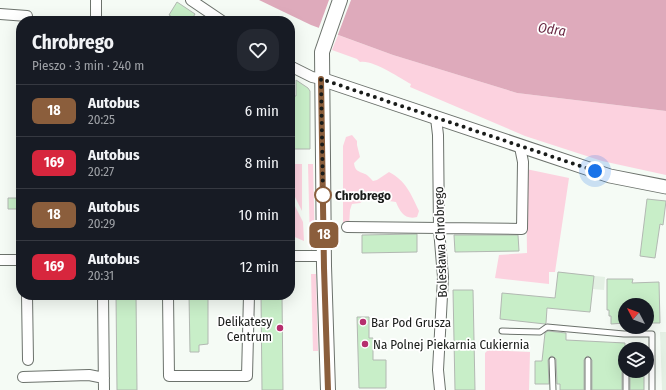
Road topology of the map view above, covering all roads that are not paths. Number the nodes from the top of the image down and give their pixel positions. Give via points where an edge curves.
1 (96, 0) edge
2 (191, 0) edge
3 (340, 0) edge
4 (0, 14) edge
5 (27, 16) edge
6 (96, 16) edge
7 (215, 16) edge
8 (295, 68) edge
9 (321, 79) junction
10 (436, 118) junction
11 (520, 146) junction
12 (666, 187) edge
13 (347, 227) dead end
14 (439, 228) junction
15 (295, 256) edge
16 (324, 256) junction
17 (0, 260) edge
18 (16, 260) edge
19 (27, 300) edge
20 (103, 300) edge
21 (168, 300) edge
22 (249, 300) edge
23 (502, 331) dead end
24 (28, 360) dead end
25 (552, 360) dead end
26 (588, 360) dead end
27 (23, 377) dead end
28 (104, 378) junction
29 (626, 378) edge
30 (104, 390) edge
31 (328, 390) edge
32 (440, 390) edge
33 (553, 390) edge
34 (588, 390) edge
35 (626, 390) edge
36 (652, 390) edge

1 - 6 street
2 - 7 street
3 - 9 main road via 322,52
4 - 5 street
8 - 9 street
9 - 10 street
9 - 16 main road
10 - 11 street
10 - 14 street, Bolesława Chrobrego
11 - 12 street via 610,176
11 - 14 street via 523,162 522,229
13 - 14 street
14 - 32 street, Bolesława Chrobrego via 443,277 439,301
15 - 16 street
16 - 31 main road
17 - 18 street
19 - 24 street
20 - 28 street
21 - 22 street via 169,376 180,377 247,376
23 - 36 lane via 540,332 547,327 652,334
25 - 33 lane
26 - 34 lane
27 - 28 street
28 - 30 street
29 - 35 lane

